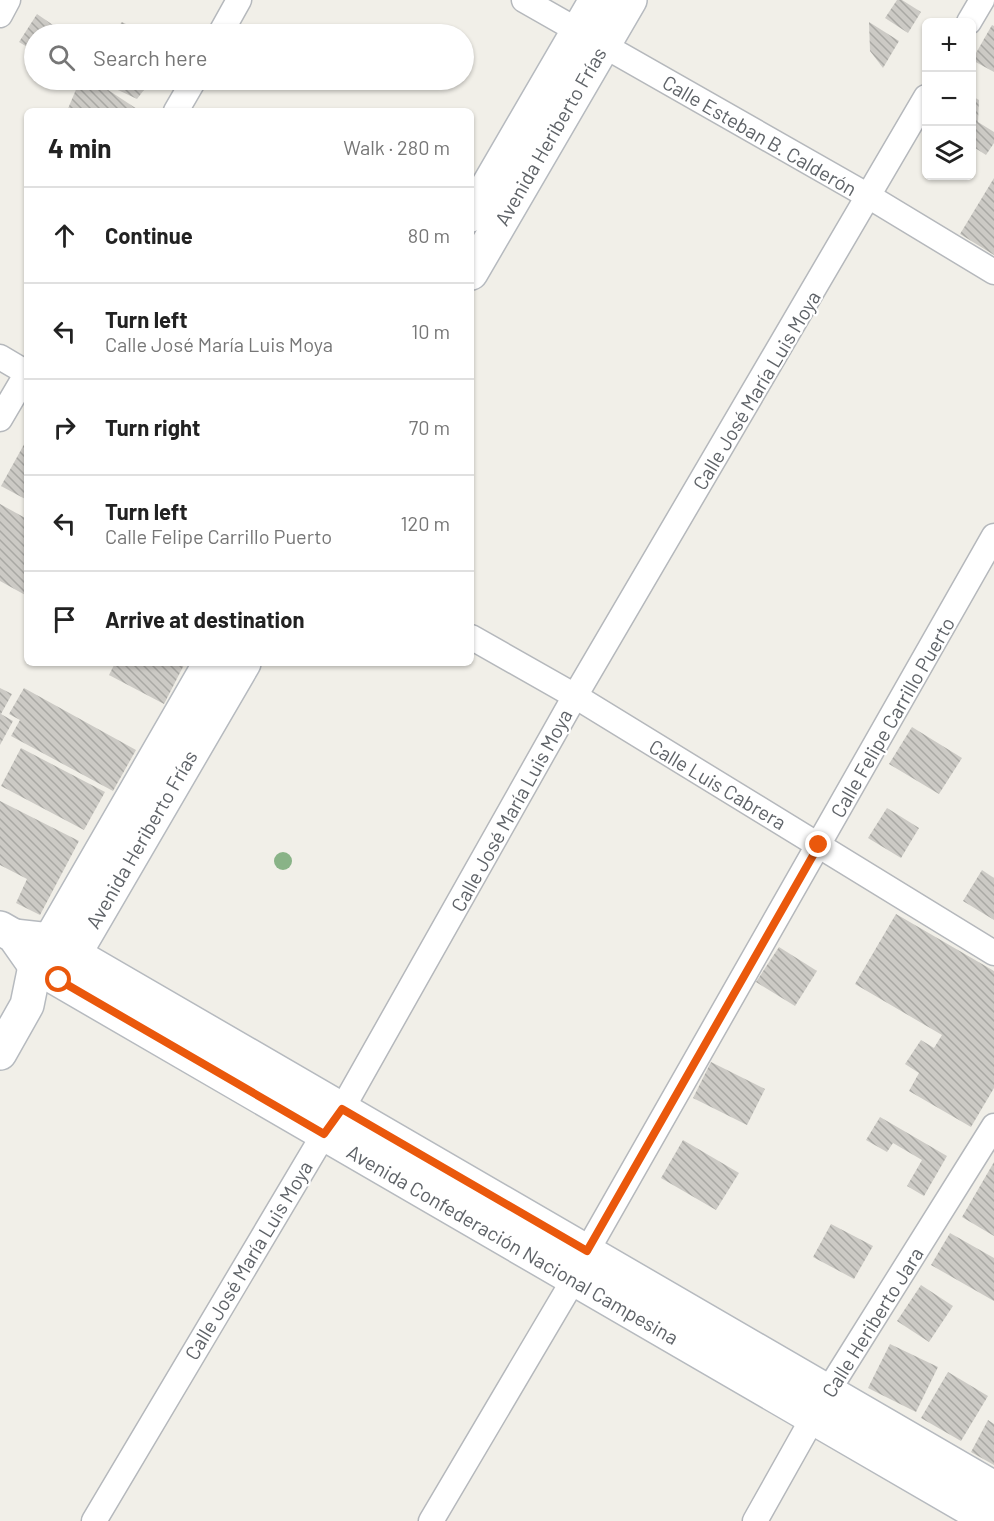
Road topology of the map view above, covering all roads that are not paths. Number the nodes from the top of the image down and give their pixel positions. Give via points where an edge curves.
1 (8, 0) edge
2 (239, 0) edge
3 (524, 0) edge
4 (596, 0) edge
5 (630, 0) edge
6 (981, 0) edge
7 (0, 15) edge
8 (971, 18) edge
9 (226, 24) edge
10 (590, 39) junction
11 (188, 90) edge
12 (922, 106) edge
13 (178, 108) edge
14 (870, 197) junction
15 (474, 211) edge
16 (474, 267) edge
17 (994, 272) edge
18 (0, 357) edge
19 (24, 371) edge
20 (24, 378) edge
21 (0, 419) edge
22 (994, 536) edge
23 (474, 639) edge
24 (208, 666) edge
25 (242, 666) edge
26 (575, 696) junction
27 (819, 845) junction
28 (7, 932) edge
29 (994, 953) edge
30 (55, 960) junction
31 (0, 1053) edge
32 (333, 1121) junction
33 (994, 1126) edge
34 (580, 1265) junction
35 (820, 1405) junction
36 (994, 1488) edge
37 (94, 1521) edge
38 (431, 1521) edge
39 (755, 1521) edge
40 (991, 1521) edge

1 - 7 street
2 - 9 street
3 - 10 street, Calle Esteban B. Calderón
4 - 10 street, Avenida Heriberto Frías
5 - 10 street, Avenida Heriberto Frías
6 - 8 street
10 - 14 street, Calle Esteban B. Calderón
10 - 15 street, Avenida Heriberto Frías
10 - 16 street, Avenida Heriberto Frías
11 - 13 street
12 - 14 street, Calle José María Luis Moya
14 - 17 street, Calle Esteban B. Calderón
14 - 26 street, Calle José María Luis Moya
18 - 19 street
20 - 21 street
22 - 27 street, Calle Felipe Carrillo Puerto
23 - 26 street, Calle Luis Cabrera
24 - 30 street, Avenida Heriberto Frías
25 - 30 street, Avenida Heriberto Frías
26 - 27 street, Calle Luis Cabrera
26 - 32 street, Calle José María Luis Moya
27 - 29 street, Calle Luis Cabrera
27 - 34 street, Calle Felipe Carrillo Puerto
28 - 30 street
30 - 31 street, Avenida Heriberto Frías
30 - 32 street, Avenida Confederación Nacional Campesina
32 - 34 street, Avenida Confederación Nacional Campesina
32 - 37 street, Calle José María Luis Moya
33 - 35 street, Calle Heriberto Jara
34 - 35 street, Avenida Confederación Nacional Campesina
34 - 38 street, Calle Felipe Carrillo Puerto
35 - 36 street, Avenida Confederación Nacional Campesina
35 - 39 street, Calle Heriberto Jara
35 - 40 street, Avenida Confederación Nacional Campesina

